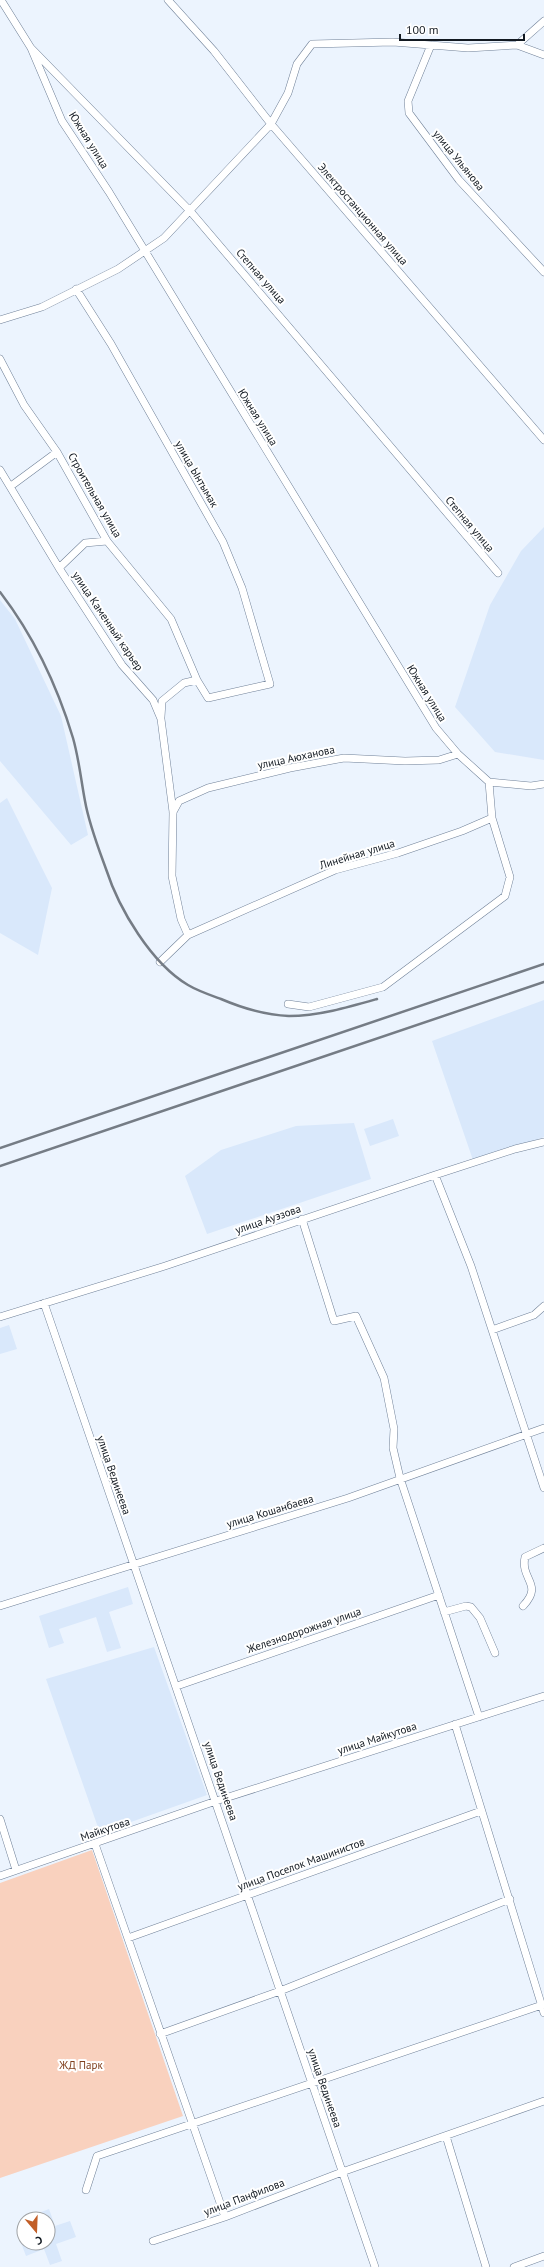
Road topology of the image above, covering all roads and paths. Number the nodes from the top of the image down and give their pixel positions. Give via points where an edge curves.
1 (1, 0) edge
2 (168, 0) edge
3 (544, 21) edge
4 (517, 44) junction
5 (431, 45) junction
6 (31, 48) junction
7 (544, 55) edge
8 (271, 124) junction
9 (191, 212) junction
10 (144, 252) junction
11 (544, 272) edge
12 (76, 289) junction
13 (0, 320) edge
14 (0, 359) edge
15 (544, 440) edge
16 (57, 452) junction
17 (0, 470) edge
18 (11, 486) junction
19 (107, 541) junction
20 (59, 568) junction
21 (498, 573) dead end
22 (196, 680) junction
23 (270, 684) joint
24 (161, 719) junction
25 (458, 754) junction
26 (489, 782) junction
27 (544, 784) edge
28 (173, 812) junction
29 (492, 818) junction
30 (188, 935) junction
31 (160, 962) dead end
32 (288, 1004) dead end
33 (544, 1142) edge
34 (435, 1175) junction
35 (302, 1219) junction
36 (44, 1303) junction
37 (544, 1306) edge
38 (0, 1317) edge
39 (492, 1330) junction
40 (544, 1428) edge
41 (527, 1433) junction
42 (400, 1478) junction
43 (544, 1488) edge
44 (544, 1548) edge
45 (133, 1565) junction
46 (439, 1595) junction
47 (0, 1606) edge
48 (523, 1606) dead end
49 (444, 1612) junction
50 (495, 1653) dead end
51 (177, 1686) junction
52 (544, 1696) edge
53 (479, 1717) junction
54 (455, 1724) junction
55 (216, 1801) junction
56 (481, 1810) junction
57 (0, 1819) edge
58 (95, 1844) junction
59 (16, 1870) junction
60 (0, 1876) edge
61 (248, 1895) junction
62 (510, 1899) junction
63 (128, 1938) junction
64 (280, 1991) junction
65 (542, 2005) junction
66 (544, 2013) edge
67 (160, 2034) junction
68 (312, 2082) junction
69 (544, 2101) edge
70 (192, 2124) junction
71 (446, 2136) junction
72 (342, 2172) junction
73 (86, 2190) dead end
74 (225, 2217) junction
75 (153, 2241) dead end
76 (544, 2256) edge
77 (375, 2267) edge
78 (486, 2267) edge
79 (514, 2267) edge

1 - 6 street, Степная улица
2 - 8 street, Электростанционная улица via 214,52
3 - 4 street
4 - 5 street via 468,48
4 - 7 street
5 - 8 street via 393,42 312,44 297,64 288,94
5 - 11 street, улица Ульянова via 408,101 409,113 459,180
6 - 9 street, Степная улица
6 - 10 street, Южная улица via 62,121 109,192
8 - 9 street
8 - 15 street, Электростанционная улица
9 - 10 street via 164,238
9 - 21 street, Степная улица
10 - 12 street via 118,269
10 - 25 street, Южная улица via 436,728
12 - 13 street via 42,307
12 - 23 street, улица Ынтымак via 111,344 223,542 242,588
14 - 16 street, Строительная улица via 24,405
16 - 18 street
16 - 19 street, Строительная улица
17 - 18 street, улица Каменный карьер
18 - 20 street, улица Каменный карьер
19 - 20 street via 85,544
19 - 22 street, Строительная улица via 171,619
20 - 24 street, улица Каменный карьер via 122,665 153,700
22 - 23 street, Строительная улица via 208,698
22 - 24 street via 184,683 162,701
24 - 28 street, улица Каменный карьер
25 - 26 street, Южная улица
25 - 28 street, улица Аюханова via 439,760 344,758 290,768 208,788 179,801
26 - 27 street via 531,786
26 - 29 street
28 - 30 street, улица Каменный карьер via 172,876 181,919
29 - 30 street, Линейная улица via 398,853 335,870
29 - 32 street via 510,877 505,896 384,987 309,1008
30 - 31 street, Линейная улица
33 - 34 street, улица Ауэзова
34 - 35 street, улица Ауэзова
34 - 39 street via 471,1266
35 - 36 street, улица Ауэзова via 165,1266
35 - 42 street via 334,1321 356,1316 384,1378 394,1429 393,1448
36 - 38 street, улица Ауэзова
36 - 45 street, улица Вединеева
37 - 39 street via 534,1315
39 - 41 street
40 - 41 street, улица Кошанбаева
41 - 42 street, улица Кошанбаева
41 - 43 street
42 - 45 street, улица Кошанбаева via 276,1522
42 - 46 street
44 - 48 street via 525,1557 525,1566 533,1592
45 - 47 street, улица Кошанбаева
45 - 51 street, улица Вединеева
46 - 49 street
46 - 51 street, Железнодорожная улица
49 - 50 street via 471,1607 480,1618
49 - 53 street
51 - 55 street, улица Вединеева
52 - 53 street, улица Майкутова
53 - 54 street, улица Майкутова
54 - 55 street, улица Майкутова
54 - 56 street
55 - 58 street, Майкутова
55 - 61 street, улица Вединеева
56 - 61 street, улица Поселок Машинистов
56 - 62 street
57 - 59 street
58 - 59 street, Майкутова
58 - 63 street
59 - 60 street, Майкутова
61 - 63 street, улица Поселок Машинистов
61 - 64 street, улица Вединеева
62 - 64 street
62 - 65 street
63 - 67 street
64 - 67 street
64 - 68 street, улица Вединеева
65 - 66 street
65 - 68 street
67 - 70 street
68 - 70 street
68 - 72 street, улица Вединеева
69 - 71 street
70 - 73 street via 97,2156
70 - 74 street
71 - 72 street
71 - 78 street
72 - 74 street, улица Панфилова
72 - 77 street, улица Вединеева
74 - 75 street, улица Панфилова
76 - 79 street

